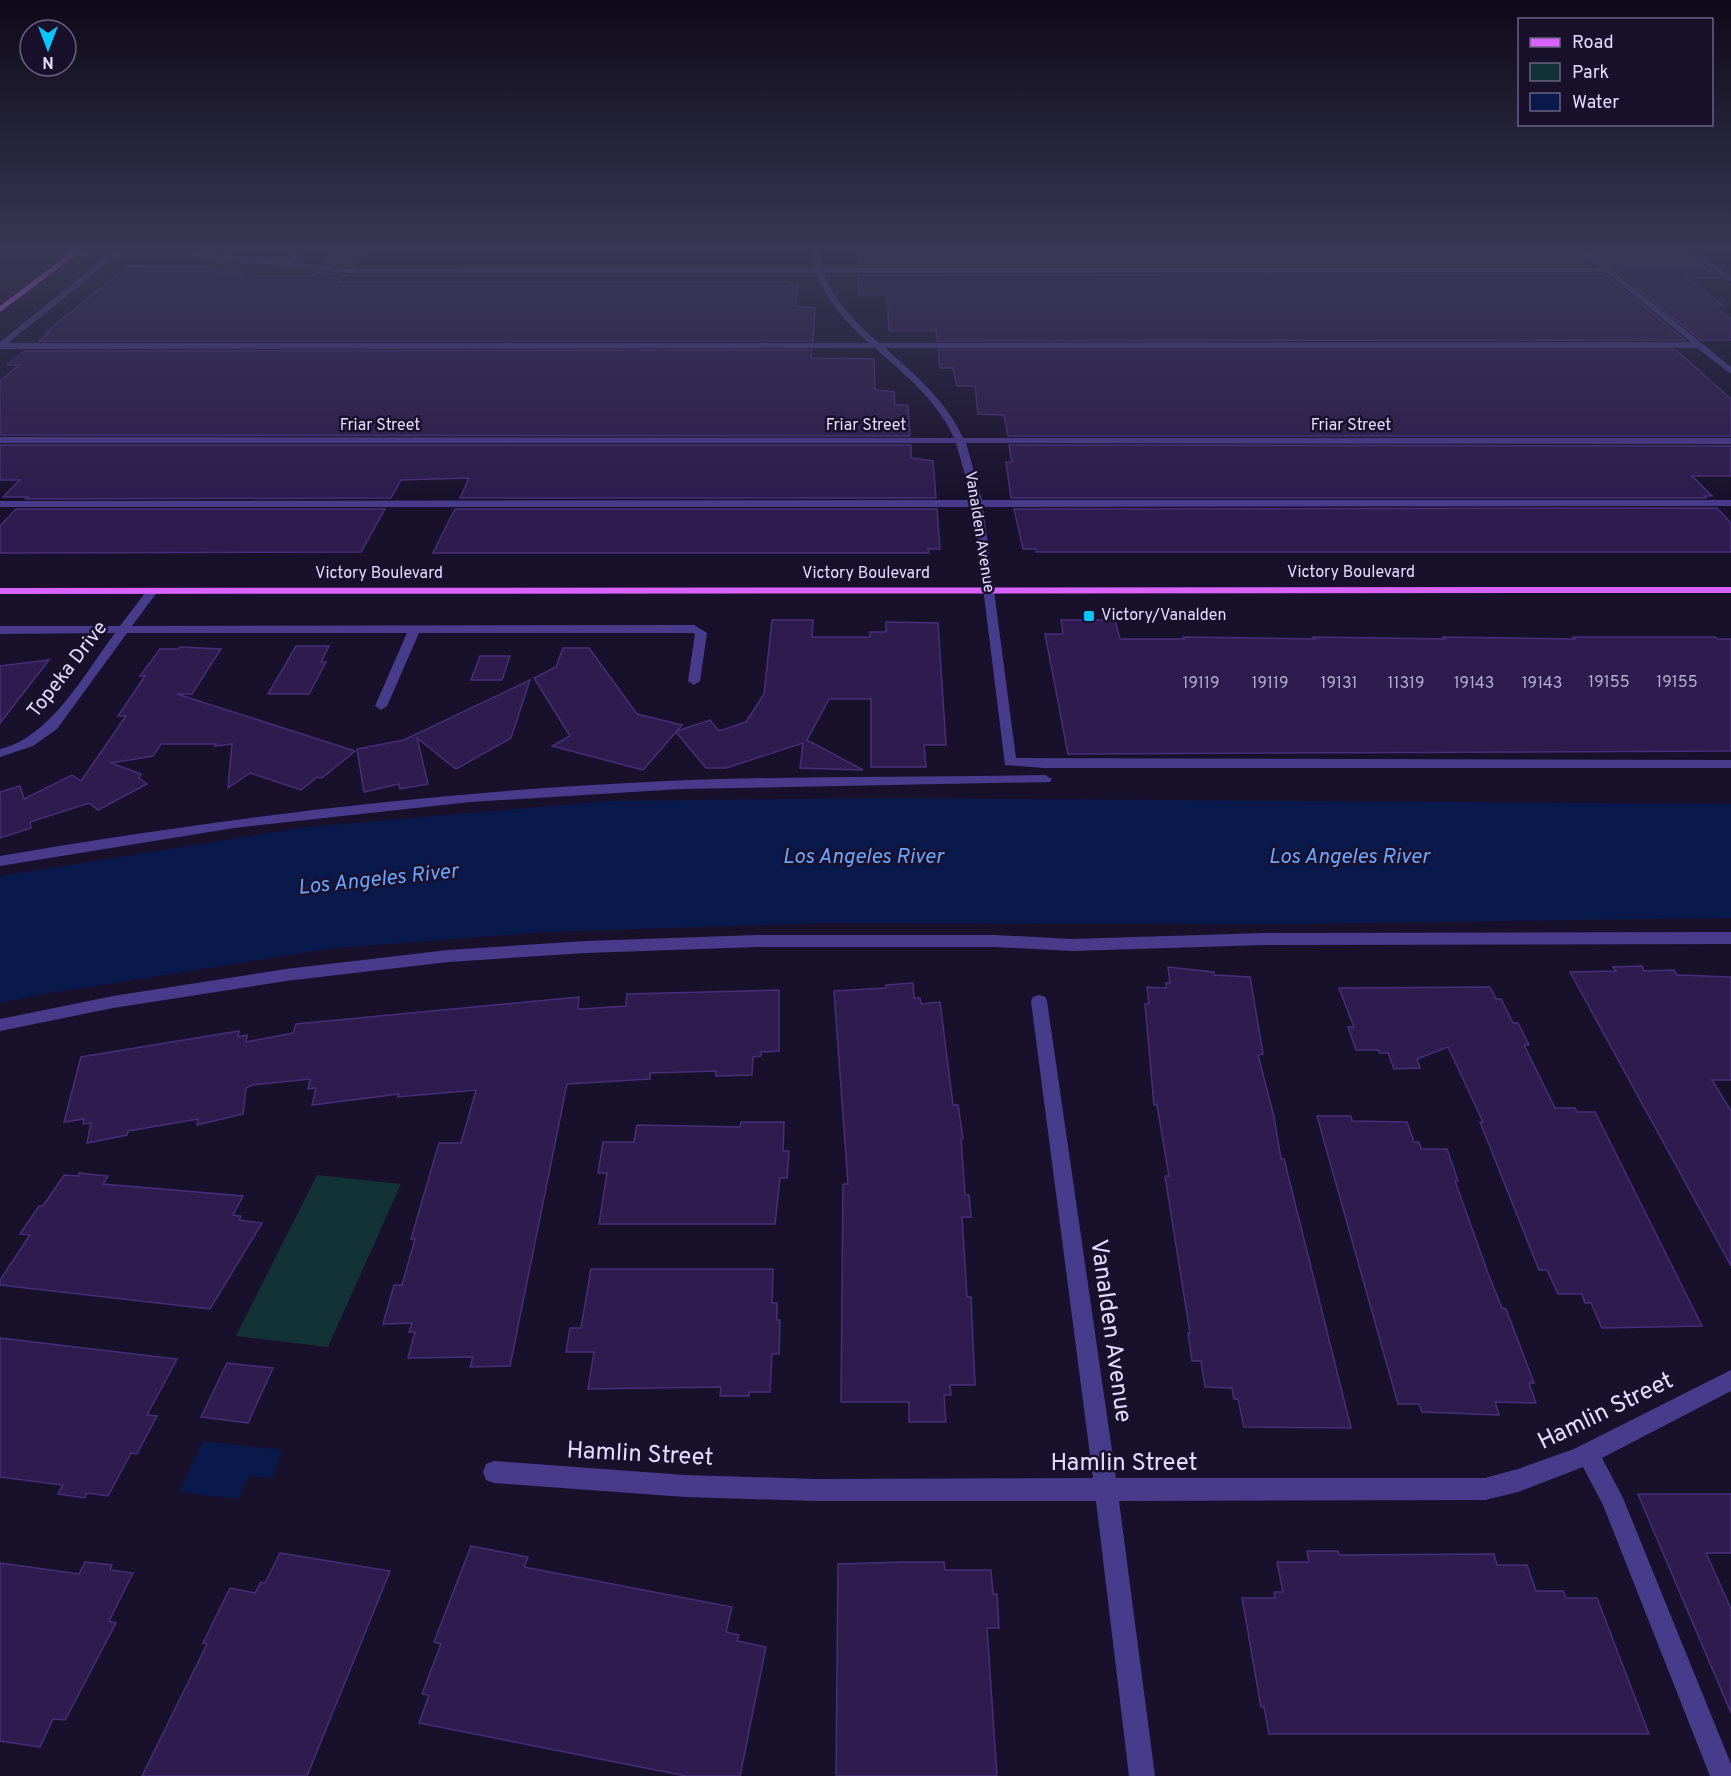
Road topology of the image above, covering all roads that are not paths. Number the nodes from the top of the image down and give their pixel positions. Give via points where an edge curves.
1 (18, 332) edge
2 (862, 332) edge
3 (1683, 332) edge
4 (879, 345) junction
5 (1699, 345) junction
6 (0, 346) edge
7 (1731, 371) edge
8 (0, 440) edge
9 (959, 441) junction
10 (1731, 441) edge
11 (976, 503) junction
12 (1731, 503) edge
13 (0, 504) edge
14 (1731, 590) edge
15 (0, 591) edge
16 (152, 591) junction
17 (988, 591) junction
18 (124, 629) junction
19 (416, 629) junction
20 (0, 630) edge
21 (694, 681) dead end
22 (381, 706) dead end
23 (0, 753) edge
24 (1731, 764) edge
25 (1045, 779) dead end
26 (0, 861) edge
27 (1731, 938) edge
28 (1039, 1001) dead end
29 (0, 1025) edge
30 (1731, 1380) edge
31 (1588, 1455) junction
32 (495, 1473) dead end
33 (1106, 1490) junction
34 (1142, 1776) edge
35 (1723, 1776) edge

1 - 6 street
2 - 4 street, Vanalden Avenue
3 - 5 street
4 - 5 street
4 - 6 street
4 - 9 street, Vanalden Avenue via 943,409
5 - 7 street
8 - 9 street, Friar Street
9 - 10 street, Friar Street
9 - 11 street, Vanalden Avenue
11 - 12 street
11 - 13 street
11 - 17 street, Vanalden Avenue
14 - 17 main road, Victory Boulevard
15 - 16 main road, Victory Boulevard
16 - 17 main road, Victory Boulevard
16 - 18 street, Topeka Drive
17 - 24 street, Vanalden Avenue via 1010,762
18 - 19 street
18 - 20 street
18 - 23 street, Topeka Drive via 40,739
19 - 21 street via 694,629 701,633
19 - 22 street
25 - 26 street via 632,786 482,795 300,813
27 - 29 street via 1264,939 1072,945 995,941 757,941 586,947 448,956 286,975 113,1002
28 - 33 street, Vanalden Avenue
30 - 31 street, Hamlin Street
31 - 33 street, Hamlin Street via 1512,1484 1485,1490
31 - 35 street via 1611,1498
32 - 33 street, Hamlin Street via 816,1490
33 - 34 street, Vanalden Avenue

